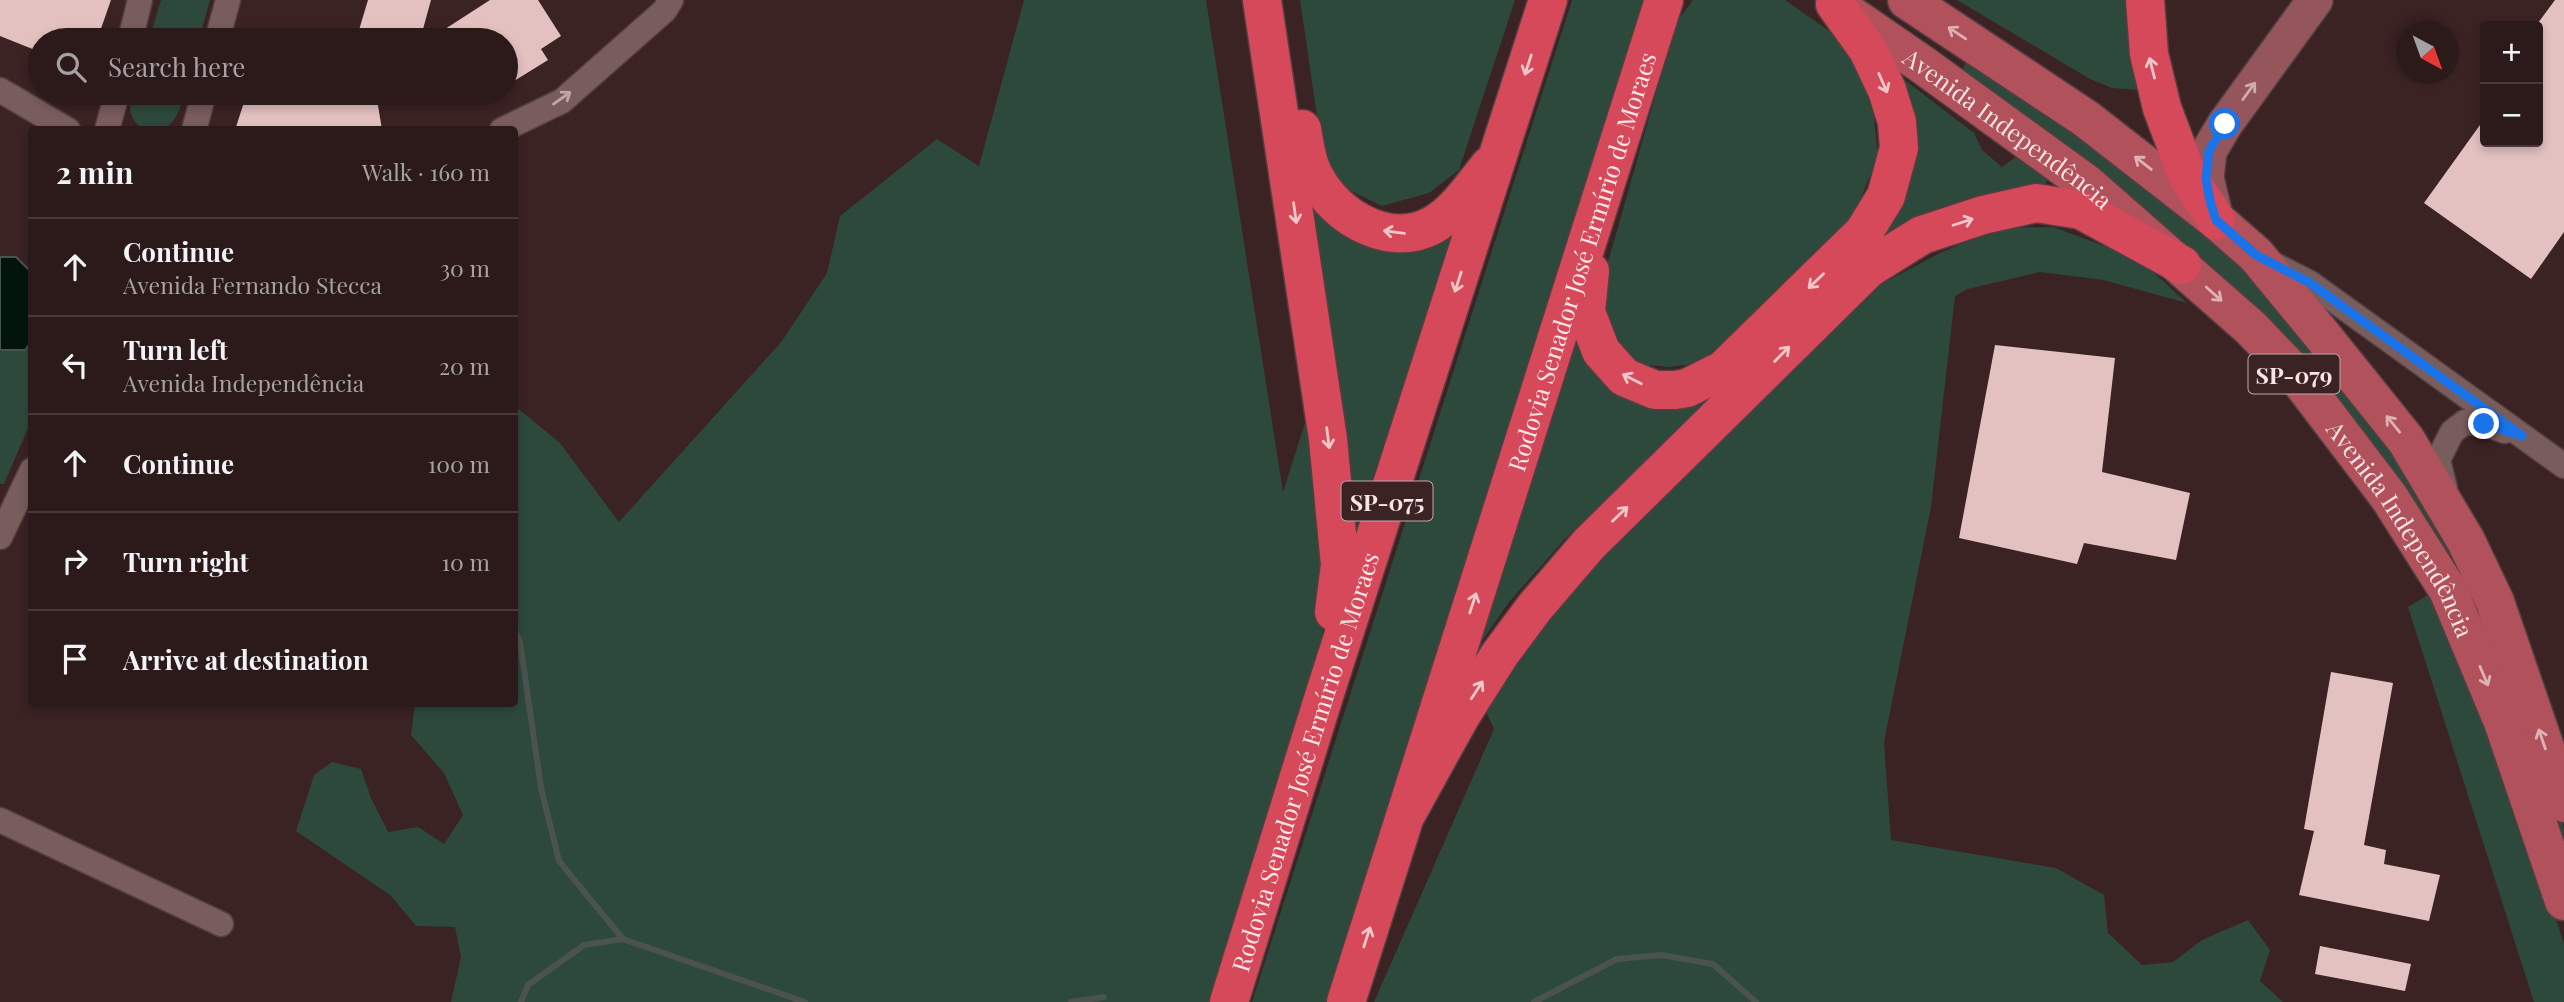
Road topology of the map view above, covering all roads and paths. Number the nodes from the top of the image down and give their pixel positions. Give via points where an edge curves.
1 (141, 0) edge
2 (228, 0) edge
3 (671, 0) edge
4 (1262, 0) edge
5 (1281, 0) edge
6 (1548, 0) edge
7 (1664, 0) edge
8 (2145, 0) edge
9 (2315, 0) edge
10 (1832, 2) edge
11 (1920, 4) edge
12 (133, 28) edge
13 (220, 28) edge
14 (1923, 65) junction
15 (0, 90) edge
16 (114, 105) edge
17 (201, 105) edge
18 (61, 126) edge
19 (108, 126) edge
20 (195, 126) edge
21 (510, 126) edge
22 (1501, 150) junction
23 (2216, 220) junction
24 (1594, 222) junction
25 (2256, 255) junction
26 (2182, 265) junction
27 (2522, 436) junction
28 (2564, 466) edge
29 (28, 478) edge
30 (2452, 518) junction
31 (0, 537) edge
32 (1324, 696) junction
33 (2564, 803) edge
34 (1407, 813) junction
35 (0, 820) edge
36 (2564, 901) edge
37 (221, 924) dead end
38 (1229, 1002) edge
39 (1346, 1002) edge

1 - 12 street
2 - 13 street
21 -> 3 street via 562,101
4 -> 32 highway via 1321,385 1340,565
22 -> 5 highway via 1463,199 1433,225 1406,234 1388,232 1346,214 1310,168
6 -> 22 highway, Rodovia Senador José Ermírio de Moraes / SP-075
7 - 24 highway, Rodovia Senador José Ermírio de Moraes
23 -> 8 highway via 2188,177 2162,108 2149,54
23 -> 9 main road via 2206,178 2209,151
10 - 14 main road, Avenida Independência / SP-079
10 -> 24 highway via 1868,50 1896,121 1899,148 1886,196 1851,247 1723,370 1687,388 1655,390 1624,377 1601,351 1586,312
11 - 14 main road via 1919,57
23 -> 11 main road, Avenida Independência / SP-079 via 2085,118
14 - 26 main road, Avenida Independência / SP-079 via 2087,184
15 - 18 street
16 - 19 street
17 - 20 street
22 -> 32 highway, Rodovia Senador José Ermírio de Moraes / SP-075
23 - 25 main road, Avenida Independência / SP-079
34 -> 24 highway, Rodovia Senador José Ermírio de Moraes
25 - 27 street via 2310,283
30 -> 25 main road, Avenida Independência / SP-079 via 2406,440
34 -> 26 highway via 1460,717 1535,607 1589,544 1869,268 1923,235 2036,203 2081,210
26 -> 36 main road, Avenida Independência / SP-079 via 2297,376 2389,497 2448,590 2503,722
27 - 28 street
27 - 30 street via 2465,422 2452,432 2438,460
29 - 31 street
33 -> 30 main road, Avenida Independência / SP-079 via 2495,602
32 - 38 highway, Rodovia Senador José Ermírio de Moraes / SP-075
39 -> 34 highway, Rodovia Senador José Ermírio de Moraes
35 - 37 street

